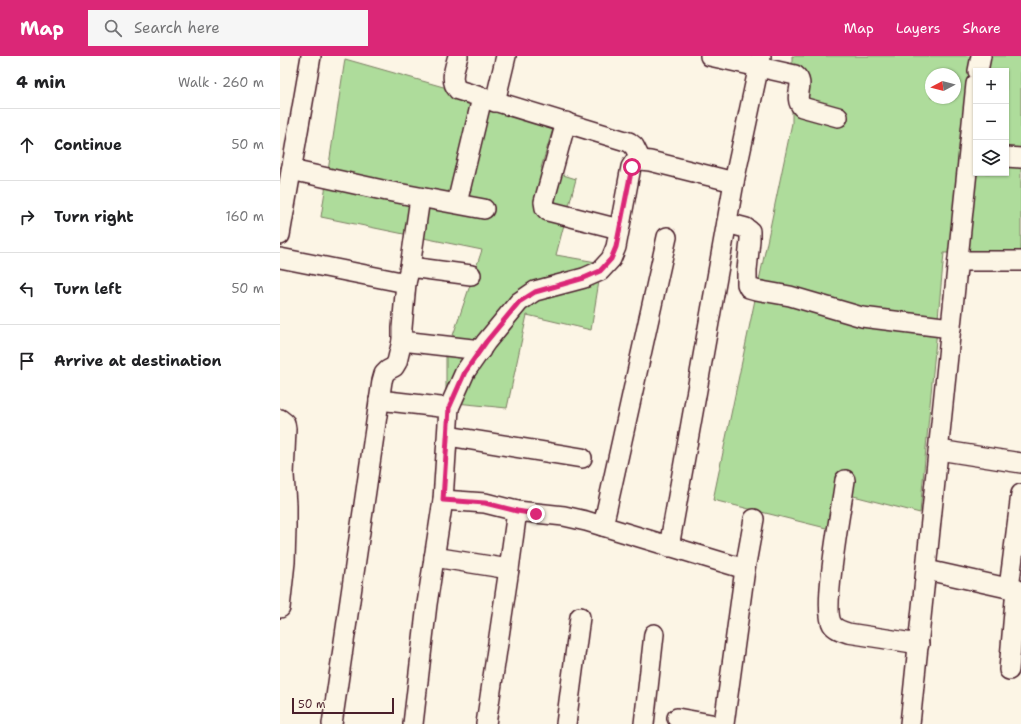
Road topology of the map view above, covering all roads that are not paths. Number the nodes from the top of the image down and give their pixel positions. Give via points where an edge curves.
1 (311, 56) edge
2 (458, 56) edge
3 (710, 56) edge
4 (500, 57) edge
5 (760, 61) edge
6 (489, 100) junction
7 (975, 104) edge
8 (838, 116) dead end
9 (566, 122) junction
10 (972, 153) edge
11 (1009, 157) edge
12 (1021, 158) edge
13 (642, 160) junction
14 (291, 170) junction
15 (734, 182) junction
16 (420, 198) junction
17 (457, 204) junction
18 (484, 210) dead end
19 (727, 223) junction
20 (619, 229) junction
21 (280, 235) edge
22 (666, 237) dead end
23 (280, 258) edge
24 (958, 261) junction
25 (1021, 261) edge
26 (408, 275) junction
27 (471, 275) dead end
28 (951, 328) junction
29 (402, 341) junction
30 (481, 350) junction
31 (379, 400) junction
32 (449, 408) junction
33 (280, 419) edge
34 (448, 436) junction
35 (939, 450) junction
36 (582, 458) dead end
37 (1021, 463) edge
38 (282, 474) edge
39 (845, 480) dead end
40 (1021, 494) edge
41 (443, 500) junction
42 (517, 511) junction
43 (754, 519) dead end
44 (603, 526) junction
45 (669, 547) junction
46 (434, 557) junction
47 (510, 569) junction
48 (745, 569) junction
49 (926, 570) junction
50 (1015, 589) edge
51 (280, 608) edge
52 (580, 617) dead end
53 (654, 634) dead end
54 (919, 644) junction
55 (1009, 670) dead end
56 (677, 718) dead end
57 (332, 724) edge
58 (413, 724) edge
59 (486, 724) edge
60 (566, 724) edge
61 (644, 724) edge
62 (711, 724) edge
63 (724, 724) edge
64 (910, 724) edge

1 - 14 street
2 - 6 street via 453,75 455,87
3 - 5 street
4 - 6 street
5 - 8 street via 795,74 799,78 798,103 802,107
5 - 15 street
6 - 9 street
6 - 17 street
7 - 10 street
9 - 13 street via 629,142
9 - 20 street via 544,202 545,208 548,211
10 - 24 street
11 - 12 street
13 - 15 street
13 - 20 street via 635,161 632,167
14 - 16 street
14 - 21 street
15 - 19 street
16 - 17 street
16 - 26 street
17 - 18 street
19 - 28 street via 750,231 747,270 749,288 790,296 862,317
19 - 45 street
20 - 30 street via 611,259 600,271 527,296 519,302
22 - 44 street
23 - 26 street
24 - 25 street
24 - 28 street
26 - 27 street
26 - 29 street
28 - 35 street
29 - 30 street
29 - 31 street via 397,362 384,374
30 - 32 street via 465,372
31 - 32 street
31 - 57 street
32 - 34 street
33 - 38 street via 285,423 286,429
34 - 36 street
34 - 41 street
35 - 37 street
35 - 49 street
38 - 51 street via 286,528
39 - 54 street via 831,574 828,612 832,624 848,633
40 - 50 street
41 - 42 street via 485,503
41 - 46 street
42 - 44 street via 564,516
42 - 47 street
43 - 48 street
44 - 45 street
45 - 48 street
46 - 47 street
46 - 58 street
47 - 59 street
48 - 63 street
49 - 50 street
49 - 54 street
50 - 55 street
52 - 60 street
53 - 61 street
54 - 64 street
56 - 62 street

